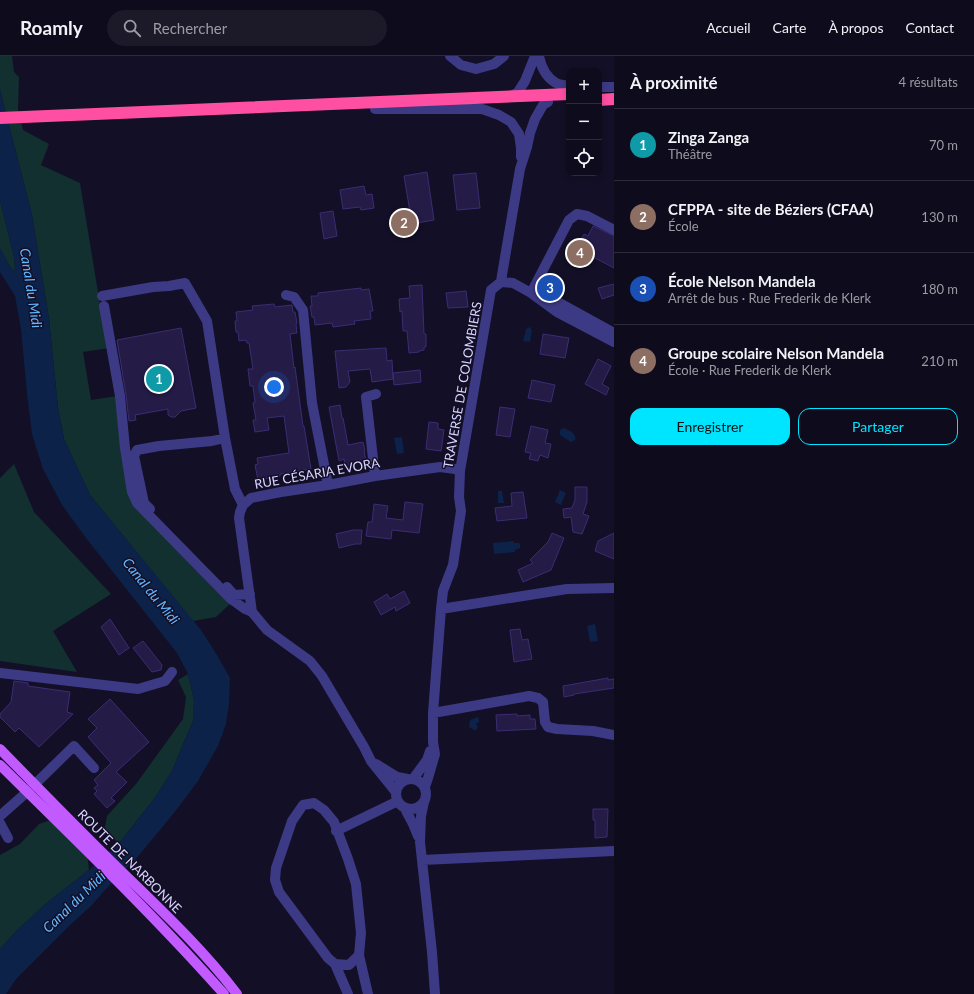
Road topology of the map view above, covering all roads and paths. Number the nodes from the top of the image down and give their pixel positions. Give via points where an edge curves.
1 (450, 56) edge
2 (504, 56) edge
3 (535, 56) edge
4 (539, 56) edge
5 (566, 85) edge
6 (602, 87) edge
7 (614, 88) edge
8 (602, 92) edge
9 (614, 92) edge
10 (566, 94) edge
11 (512, 96) junction
12 (614, 99) edge
13 (602, 100) edge
14 (566, 101) edge
15 (548, 102) junction
16 (375, 109) junction
17 (0, 118) edge
18 (29, 120) junction
19 (0, 124) edge
20 (520, 168) junction
21 (614, 230) edge
22 (501, 282) junction
23 (531, 293) junction
24 (286, 295) dead end
25 (102, 296) dead end
26 (104, 306) dead end
27 (614, 333) edge
28 (614, 342) edge
29 (376, 394) dead end
30 (225, 438) junction
31 (460, 470) junction
32 (375, 476) junction
33 (328, 485) junction
34 (242, 505) junction
35 (614, 588) edge
36 (250, 594) junction
37 (441, 609) junction
38 (252, 612) junction
39 (172, 672) dead end
40 (0, 673) edge
41 (433, 713) junction
42 (614, 735) edge
43 (433, 742) junction
44 (0, 749) edge
45 (371, 761) junction
46 (0, 765) edge
47 (94, 768) dead end
48 (410, 779) junction
49 (35, 784) junction
50 (425, 787) junction
51 (27, 792) junction
52 (400, 800) junction
53 (424, 802) junction
54 (0, 816) edge
55 (0, 823) edge
56 (336, 831) junction
57 (8, 838) dead end
58 (420, 842) junction
59 (91, 848) junction
60 (614, 851) edge
61 (422, 860) junction
62 (359, 955) junction
63 (335, 964) junction
64 (224, 994) edge
65 (237, 994) edge
66 (348, 994) edge
67 (368, 994) edge
68 (435, 994) edge

1 - 2 street via 461,65 476,69 494,64
3 - 11 street via 525,81
4 - 5 street via 546,74 556,83
6 - 7 street
8 - 9 highway
10 - 11 highway
11 - 18 highway
12 - 13 highway
14 - 15 highway
15 - 16 highway
15 - 20 street, TRAVERSE DE COLOMBIERS via 543,105 535,119
16 - 18 highway
16 - 20 street, TRAVERSE DE COLOMBIERS via 482,109 499,115 511,122 519,134
17 - 18 highway
18 - 19 highway
20 - 22 street, TRAVERSE DE COLOMBIERS
21 - 23 street via 587,216 577,214 569,220
22 - 23 street via 513,283
22 - 31 street, TRAVERSE DE COLOMBIERS via 491,290
23 - 27 street via 558,302
23 - 28 street via 557,312
24 - 33 street via 294,297 303,310 312,403
25 - 30 street via 185,283 207,321
26 - 38 street via 120,396 132,492 137,503 231,599
29 - 32 street via 366,397
30 - 34 street via 235,490
30 - 36 street via 137,450 134,456 144,503 208,565 234,595
31 - 32 street, RUE CÉSARIA EVORA via 440,466
31 - 37 street, TRAVERSE DE COLOMBIERS via 460,519 453,565 443,592
32 - 33 street, RUE CÉSARIA EVORA
33 - 34 street, RUE CÉSARIA EVORA via 251,498
34 - 36 street, RUE CÉSARIA EVORA via 239,518
35 - 37 street via 567,589
36 - 38 street, RUE CÉSARIA EVORA
37 - 41 street, TRAVERSE DE COLOMBIERS
38 - 45 street via 268,630 310,661 322,676
39 - 40 street via 165,682 138,689
41 - 42 street via 529,696 543,702 548,727
41 - 43 street, TRAVERSE DE COLOMBIERS
43 - 48 street, TRAVERSE DE COLOMBIERS via 427,760
43 - 50 street, TRAVERSE DE COLOMBIERS via 435,754
44 - 49 main road, ROUTE DE NARBONNE
45 - 48 street via 397,777
45 - 52 street
46 - 51 main road, ROUTE DE NARBONNE
47 - 49 street via 74,746
48 - 50 street via 418,780
48 - 52 street via 403,781 397,788
49 - 51 street
49 - 59 main road, ROUTE DE NARBONNE
50 - 53 street
51 - 54 street
51 - 59 main road, ROUTE DE NARBONNE
52 - 53 street via 413,809
52 - 56 street
52 - 58 street
53 - 58 street via 420,816
55 - 57 street
56 - 62 street via 356,884 361,933
56 - 63 street via 334,822 324,810 314,803 302,805 292,821 276,868 275,880 279,892
58 - 61 street
59 - 64 main road, ROUTE DE NARBONNE via 128,892
59 - 65 main road, ROUTE DE NARBONNE via 135,884 191,940
60 - 61 street
61 - 68 street
62 - 63 street via 349,965
62 - 67 street
63 - 66 street

